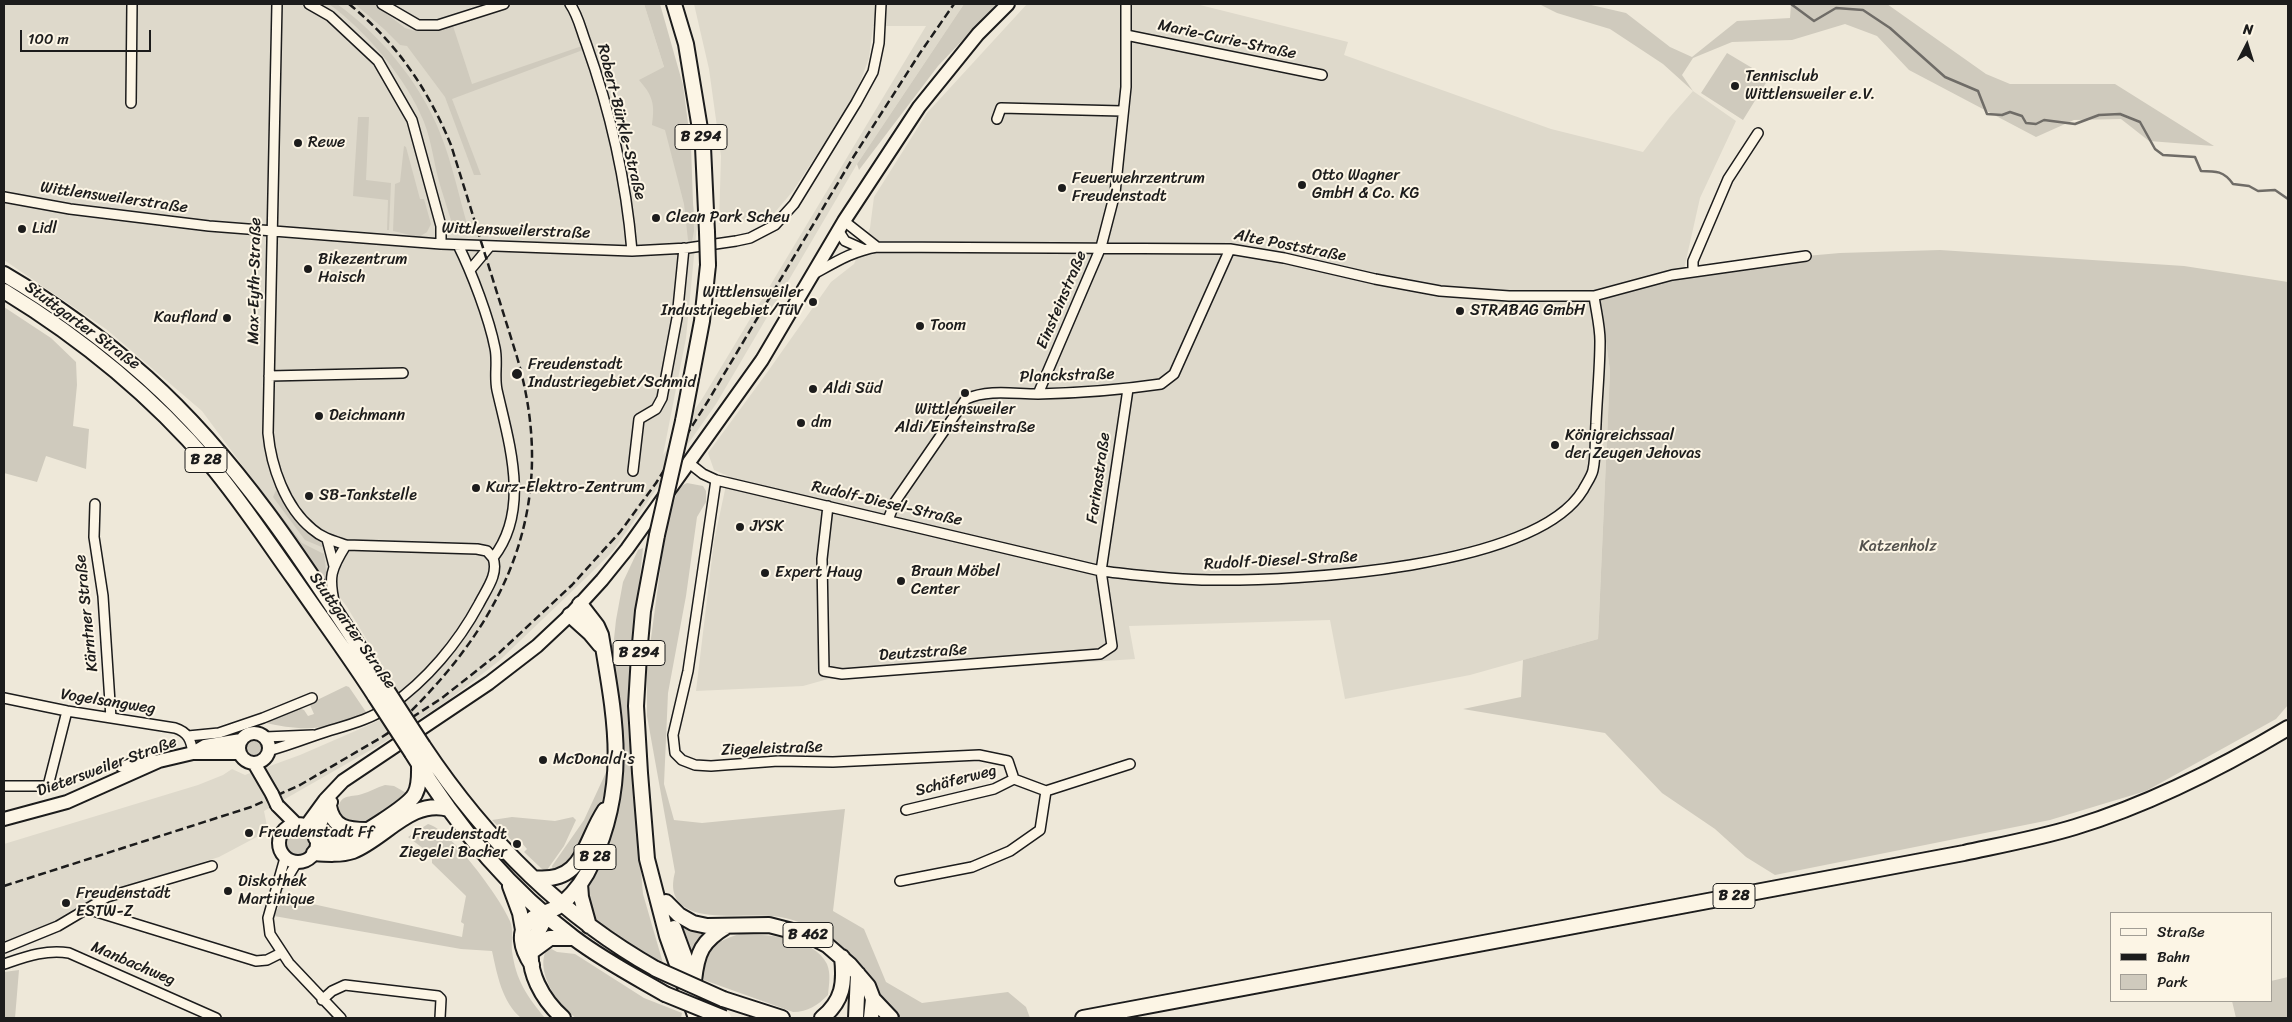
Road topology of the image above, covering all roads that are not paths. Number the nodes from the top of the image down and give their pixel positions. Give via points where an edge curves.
1 (132, 4) edge
2 (277, 4) edge
3 (308, 4) edge
4 (382, 4) edge
5 (504, 4) edge
6 (570, 4) edge
7 (674, 4) edge
8 (881, 4) edge
9 (1008, 4) edge
10 (1126, 4) edge
11 (1126, 35) junction
12 (1322, 75) dead end
13 (131, 103) dead end
14 (1122, 111) junction
15 (997, 119) dead end
16 (1758, 133) dead end
17 (4, 197) edge
18 (841, 226) junction
19 (271, 231) junction
20 (441, 244) junction
21 (458, 245) junction
22 (490, 246) junction
23 (877, 247) junction
24 (1101, 247) junction
25 (684, 248) junction
26 (863, 249) junction
27 (1230, 249) junction
28 (632, 251) junction
29 (1806, 256) dead end
30 (470, 270) junction
31 (1692, 272) junction
32 (4, 274) edge
33 (812, 275) junction
34 (4, 291) edge
35 (1594, 296) junction
36 (403, 373) dead end
37 (269, 376) junction
38 (1128, 389) junction
39 (1038, 394) junction
40 (689, 463) junction
41 (633, 472) dead end
42 (716, 480) junction
43 (95, 504) dead end
44 (828, 506) junction
45 (888, 520) junction
46 (327, 540) junction
47 (346, 545) junction
48 (494, 558) junction
49 (334, 566) junction
50 (1101, 571) junction
51 (575, 610) junction
52 (338, 615) junction
53 (380, 692) junction
54 (4, 698) edge
55 (312, 698) dead end
56 (67, 711) junction
57 (111, 718) junction
58 (2288, 728) edge
59 (318, 734) junction
60 (188, 736) junction
61 (265, 737) junction
62 (241, 740) junction
63 (194, 753) junction
64 (240, 753) junction
65 (418, 754) junction
66 (159, 762) junction
67 (262, 763) junction
68 (1130, 764) dead end
69 (120, 767) dead end
70 (1014, 779) junction
71 (4, 786) edge
72 (1046, 791) junction
73 (334, 792) junction
74 (610, 802) junction
75 (329, 806) junction
76 (449, 809) junction
77 (906, 810) dead end
78 (4, 819) edge
79 (646, 829) junction
80 (303, 830) junction
81 (367, 830) junction
82 (314, 853) junction
83 (291, 860) junction
84 (212, 866) dead end
85 (533, 878) junction
86 (508, 881) junction
87 (900, 881) dead end
88 (580, 884) junction
89 (666, 902) junction
90 (562, 904) junction
91 (87, 909) junction
92 (545, 914) junction
93 (589, 926) junction
94 (728, 926) junction
95 (523, 930) junction
96 (574, 938) junction
97 (4, 948) edge
98 (281, 953) junction
99 (842, 957) junction
100 (531, 958) junction
101 (4, 964) edge
102 (858, 974) junction
103 (694, 985) junction
104 (873, 999) junction
105 (322, 1000) junction
106 (689, 1003) junction
107 (1161, 1005) junction
108 (216, 1018) edge
109 (340, 1018) edge
110 (440, 1018) edge
111 (563, 1018) edge
112 (688, 1018) edge
113 (696, 1018) edge
114 (707, 1018) edge
115 (724, 1018) edge
116 (782, 1018) edge
117 (822, 1018) edge
118 (856, 1018) edge
119 (871, 1018) edge
120 (891, 1018) edge
121 (1083, 1018) edge
122 (1119, 1018) edge

1 - 13 street
2 - 19 street, Max-Eyth-Straße
3 - 20 street via 330,16 378,61 412,120 441,226
4 - 5 street via 418,25 438,25
6 - 28 street, Robert-Bürkle-Straße via 591,58 613,136 624,184
7 - 79 main road, B 294, bridge via 686,44 703,147 708,265 702,321 643,611 636,706
8 - 25 street, Wittlensweilerstraße via 880,43 873,72 794,204 774,225 750,238
9 - 18 street via 967,47 919,107
10 - 11 street, Einsteinstraße
11 - 12 street, Marie-Curie-Straße
11 - 14 street, Einsteinstraße via 1126,87
14 - 15 street via 1001,108
14 - 24 street, Einsteinstraße via 1115,193
16 - 31 street via 1728,179 1693,261
17 - 19 street, Wittlensweilerstraße via 79,210
18 - 23 street
18 - 26 street via 845,241
18 - 33 street
19 - 20 street, Wittlensweilerstraße
19 - 37 street, Max-Eyth-Straße
20 - 21 street, Wittlensweilerstraße
21 - 22 street, Wittlensweilerstraße
21 - 30 street
22 - 28 street, Wittlensweilerstraße
22 - 30 street
23 - 24 street, Alte Poststraße
23 - 26 street, Alte Poststraße
24 - 27 street, Alte Poststraße
24 - 39 street, Einsteinstraße
25 - 28 street, Wittlensweilerstraße
25 - 41 street via 677,318 662,398 656,409 639,419
26 - 33 street, Alte Poststraße
27 - 35 street, Alte Poststraße via 1440,291 1509,296
27 - 38 street, Planckstraße via 1174,374 1161,384
29 - 31 street, Alte Poststraße
30 - 48 street via 495,349 497,388 513,461 510,525 504,544
31 - 35 street, Alte Poststraße
32 - 52 main road, Stuttgarter Straße / B 28 via 38,294 100,339 191,421 257,499
33 - 40 street via 762,360
34 - 53 main road, Stuttgarter Straße / B 28 via 94,353 126,379 186,438 241,502
35 - 50 street, Rudolf-Diesel-Straße via 1600,339 1593,471 1582,492 1563,512 1540,526 1508,541 1459,555 1334,576 1208,580
36 - 37 street
37 - 46 street, Max-Eyth-Straße via 268,433 274,466 296,511 311,529
38 - 39 street, Planckstraße
38 - 50 street, Farinastraße
39 - 45 street, Planckstraße via 989,393 966,399 896,502
40 - 42 street, Rudolf-Diesel-Straße
40 - 51 street via 627,549
42 - 44 street, Rudolf-Diesel-Straße
42 - 70 street, Ziegeleistraße via 688,672 673,735 675,753 695,765 711,766 979,755 1008,761
43 - 57 street, Kärntner Straße via 94,537 103,596
44 - 45 street, Rudolf-Diesel-Straße
44 - 50 street, Deutzstraße via 822,559 824,671 842,674 1100,654 1112,646
45 - 50 street, Rudolf-Diesel-Straße
46 - 47 street, Max-Eyth-Straße
46 - 49 street
47 - 48 street, Max-Eyth-Straße via 478,549
47 - 49 street
48 - 59 street via 493,576 472,617 455,643 422,679 389,707 355,724
49 - 52 street via 330,586
51 - 73 street via 537,646 489,683 368,763
51 - 74 main road, B 28 via 597,626 608,666 617,752
52 - 53 main road, Stuttgarter Straße / B 28
53 - 65 main road, Stuttgarter Straße / B 28, bridge
54 - 56 street, Vogelsangweg
55 - 60 street, Dietersweiler Straße via 219,732
56 - 57 street, Vogelsangweg
56 - 71 street via 48,786
57 - 60 street, Vogelsangweg via 175,728
58 - 107 main road, B 28 via 2205,775 2162,794 2048,834
59 - 61 street
59 - 67 street
60 - 63 street
61 - 62 street via 252,732
61 - 67 street
62 - 63 street, Dietersweiler Straße via 205,746
62 - 64 street
63 - 64 street, Dietersweiler Straße
63 - 66 street, Dietersweiler Straße
64 - 67 street via 245,760
65 - 76 main road, Stuttgarter Straße / B 28
65 - 81 main road via 417,788 410,802
65 - 85 main road, Stuttgarter Straße / B 28
66 - 69 street via 146,758
66 - 78 street, Dietersweiler Straße via 67,802
67 - 80 street via 274,799
68 - 72 street
70 - 72 street
70 - 77 street, Schäferweg via 994,790
72 - 87 street via 1040,830 1010,851 972,866
73 - 75 street
73 - 80 street
74 - 85 main road, B 28 via 569,872 555,879
74 - 88 main road, B 28 via 604,838
75 - 80 street
75 - 81 main road via 338,825 348,830
76 - 82 main road via 437,806 419,810 352,851
76 - 86 main road, Stuttgarter Straße / B 28
79 - 89 main road, B 294
79 - 106 main road, B 294 via 647,859 653,886
80 - 81 main road via 330,843 341,843
80 - 82 street
80 - 83 street via 279,842 280,850
82 - 83 street via 307,860
83 - 98 street via 268,918 270,934
84 - 91 street via 107,897
85 - 90 main road, Stuttgarter Straße / B 28
86 - 92 main road, Stuttgarter Straße / B 28
86 - 95 main road
88 - 90 main road, B 28
88 - 93 main road
89 - 94 main road via 693,923
89 - 103 main road, B 294
90 - 92 main road
90 - 93 main road, Stuttgarter Straße / B 28
91 - 97 street via 58,926
91 - 98 street via 256,961
92 - 95 main road via 532,918
92 - 96 main road, Stuttgarter Straße / B 28
92 - 100 main road via 533,941
93 - 116 main road, Stuttgarter Straße / B 28, bridge via 656,969 722,999
94 - 99 main road, B 462 via 769,925 790,929 827,945
94 - 103 main road via 711,936 700,950
95 - 100 main road via 521,942 524,953
96 - 100 main road via 550,938
96 - 115 main road, Stuttgarter Straße / B 28, bridge via 665,994
98 - 105 street
99 - 102 main road, B 462
99 - 117 main road via 840,1000
100 - 111 main road via 542,992
101 - 108 street, Manbachweg via 35,954 69,953
102 - 104 main road, B 462
102 - 118 main road
103 - 114 main road, B 294
104 - 119 main road
104 - 120 main road
105 - 109 street
105 - 110 street via 345,985 438,996 441,999
106 - 112 main road
106 - 113 main road, B 294
107 - 121 main road, B 28
107 - 122 main road, B 28

